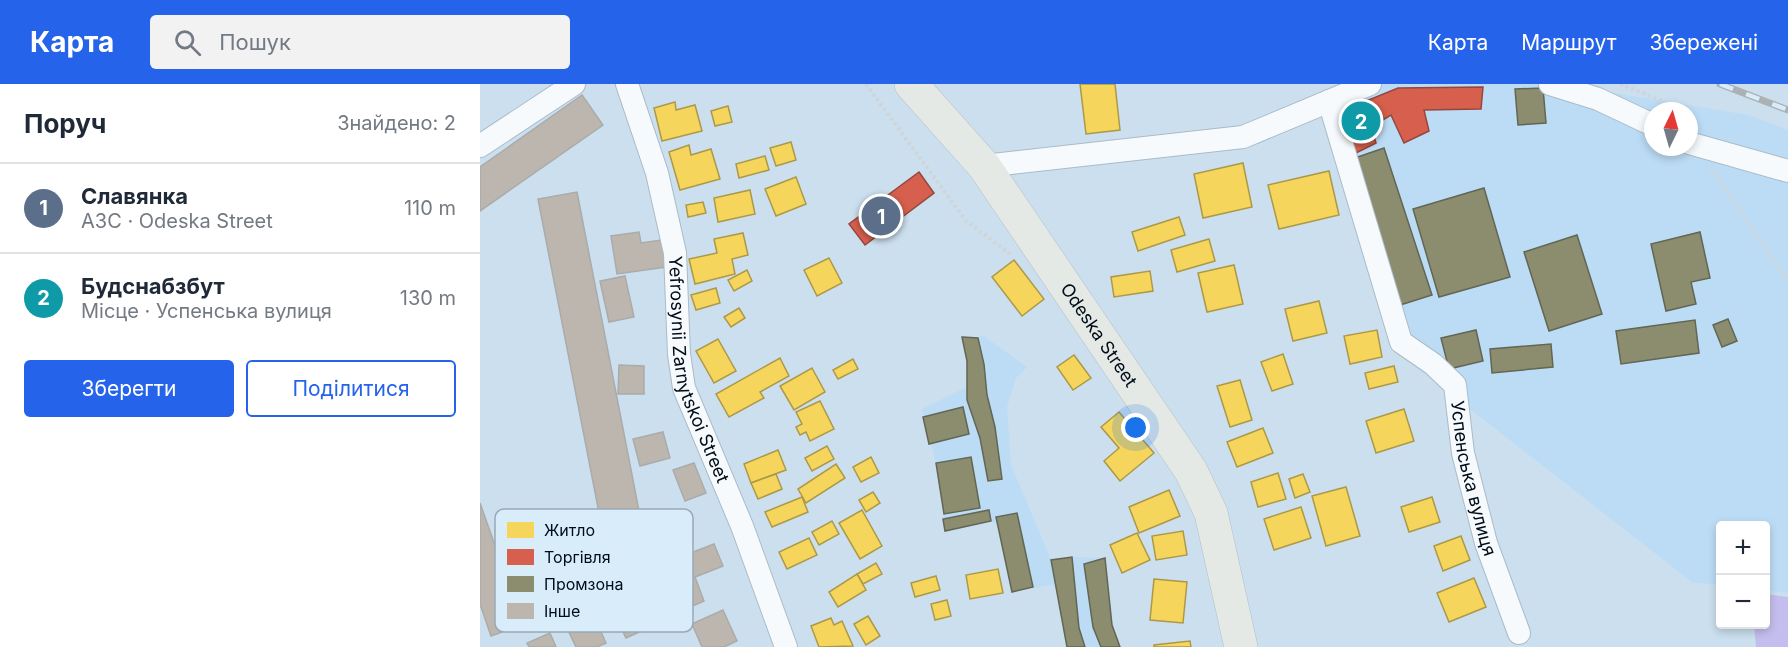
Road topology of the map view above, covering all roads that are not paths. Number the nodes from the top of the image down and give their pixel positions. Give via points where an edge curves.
1 (574, 84) edge
2 (627, 84) edge
3 (911, 84) edge
4 (1370, 84) edge
5 (1550, 84) edge
6 (1329, 101) junction
7 (1644, 121) edge
8 (480, 146) edge
9 (1698, 146) edge
10 (984, 166) junction
11 (1788, 171) edge
12 (1519, 633) dead end
13 (786, 647) edge
14 (1241, 647) edge

1 - 8 street
2 - 13 street, Yefrosynii Zarnytskoi Street via 657,173 675,253 684,388 742,526
3 - 10 main road, Odeska Street
4 - 6 street
5 - 7 street via 1598,99
6 - 10 street via 1242,137
6 - 12 street, Успенська вулиця via 1401,342 1455,385 1463,453 1486,543
9 - 11 street
10 - 14 main road, Odeska Street via 1191,471 1211,513

